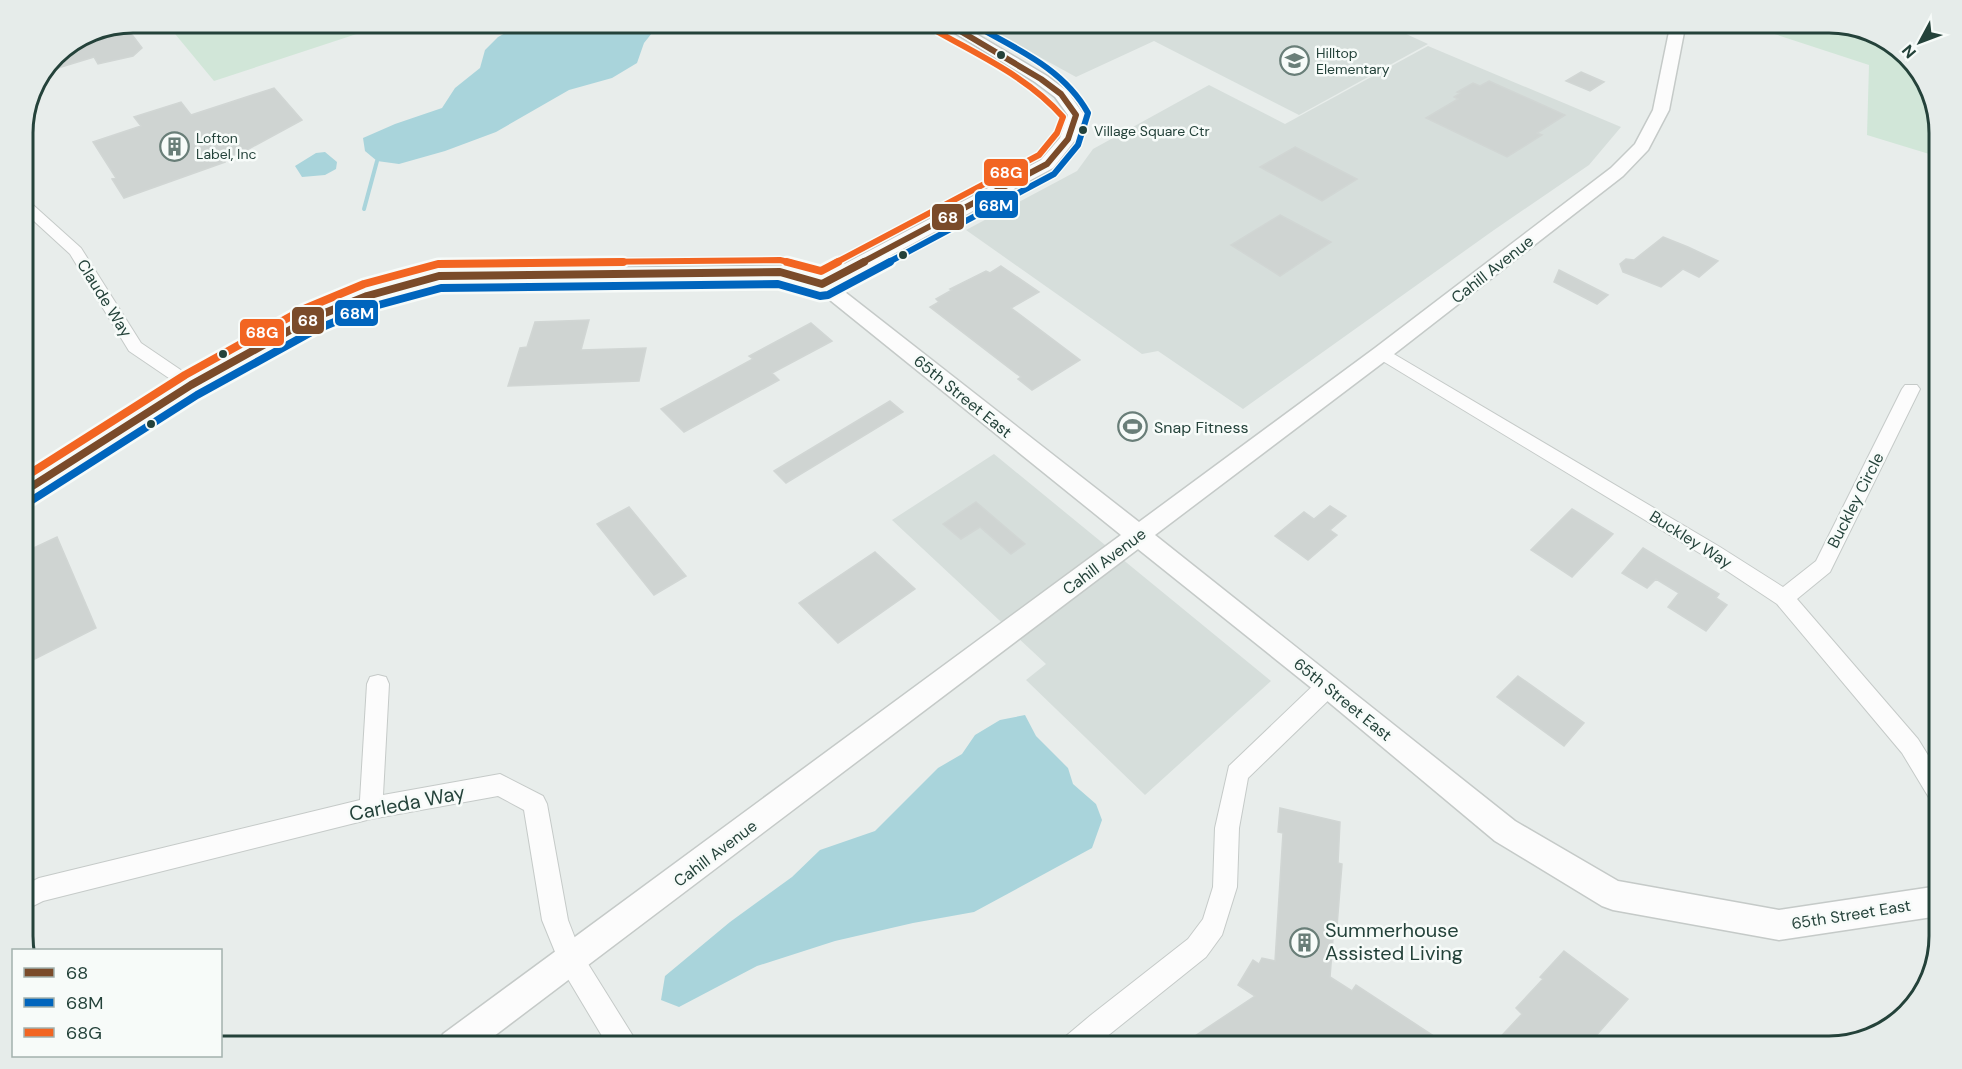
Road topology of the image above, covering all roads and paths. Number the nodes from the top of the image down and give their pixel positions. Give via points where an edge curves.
1 (963, 33) edge
2 (1677, 33) edge
3 (33, 212) edge
4 (822, 284) junction
5 (1382, 353) junction
6 (191, 386) junction
7 (1911, 389) dead end
8 (33, 486) edge
9 (1138, 536) junction
10 (1784, 598) junction
11 (378, 684) dead end
12 (1328, 686) junction
13 (1929, 776) edge
14 (371, 808) junction
15 (33, 889) edge
16 (1929, 903) edge
17 (571, 960) junction
18 (470, 1036) edge
19 (616, 1036) edge
20 (1087, 1036) edge

1 - 4 street via 1061,94 1076,115 1068,139 1047,164
2 - 5 street, Cahill Avenue via 1661,110 1642,146 1617,172
3 - 6 street, Claude Way via 76,251 135,347
4 - 6 street via 780,272 439,276 368,296 310,319
4 - 9 street, 65th Street East
5 - 9 street, Cahill Avenue
5 - 10 street, Buckley Way
6 - 8 street
7 - 10 street, Buckley Circle via 1823,566
9 - 12 street, 65th Street East
9 - 17 street, Cahill Avenue
10 - 13 street, Buckley Way via 1910,746
11 - 14 street
12 - 16 street, 65th Street East via 1505,831 1613,895 1779,925
12 - 20 street via 1237,773 1227,828 1225,887 1213,926 1197,948
14 - 15 street, Carleda Way
14 - 17 street, Carleda Way via 500,785 535,804 555,920
17 - 18 street, Cahill Avenue
17 - 19 street, Carleda Way

